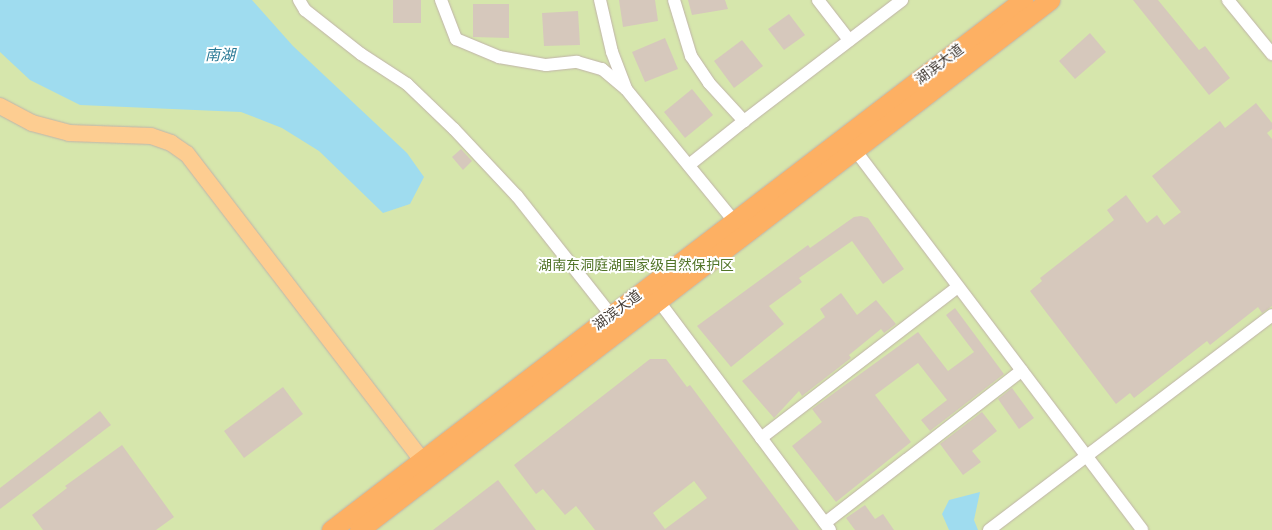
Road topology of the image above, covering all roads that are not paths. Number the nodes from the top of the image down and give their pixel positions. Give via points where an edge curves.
1 (299, 0) edge
2 (441, 0) edge
3 (600, 0) edge
4 (674, 0) edge
5 (818, 0) edge
6 (902, 0) edge
7 (1023, 0) edge
8 (1050, 0) edge
9 (1228, 0) edge
10 (849, 40) junction
11 (1272, 54) edge
12 (626, 88) junction
13 (0, 106) edge
14 (744, 121) junction
15 (855, 150) junction
16 (689, 165) junction
17 (734, 221) junction
18 (958, 286) junction
19 (658, 300) junction
20 (611, 315) junction
21 (1272, 315) edge
22 (1022, 370) junction
23 (761, 438) junction
24 (1086, 456) junction
25 (422, 460) junction
26 (827, 527) edge
27 (331, 530) edge
28 (359, 530) edge
29 (989, 530) edge
30 (1142, 530) edge

1 - 20 street via 305,10 347,43 407,84 454,129 530,211
2 - 12 street via 456,39 499,58 546,65 577,62 602,69
3 - 12 street via 612,52
4 - 14 street via 692,56 709,83
5 - 10 street
6 - 10 street
7 - 17 highway, 湖滨大道
8 - 15 highway, 湖滨大道
9 - 11 street
10 - 14 street
12 - 16 street
13 - 25 main road via 32,123 69,133 151,136 171,143 187,154
14 - 16 street
15 - 18 street
15 - 19 highway, 湖滨大道
16 - 17 street
17 - 20 highway, 湖滨大道
18 - 22 street
18 - 23 street
19 - 23 street
19 - 28 highway, 湖滨大道
20 - 25 highway, 湖滨大道
21 - 24 street
22 - 24 street
22 - 26 street
23 - 26 street
24 - 29 street
24 - 30 street
25 - 27 highway, 湖滨大道

